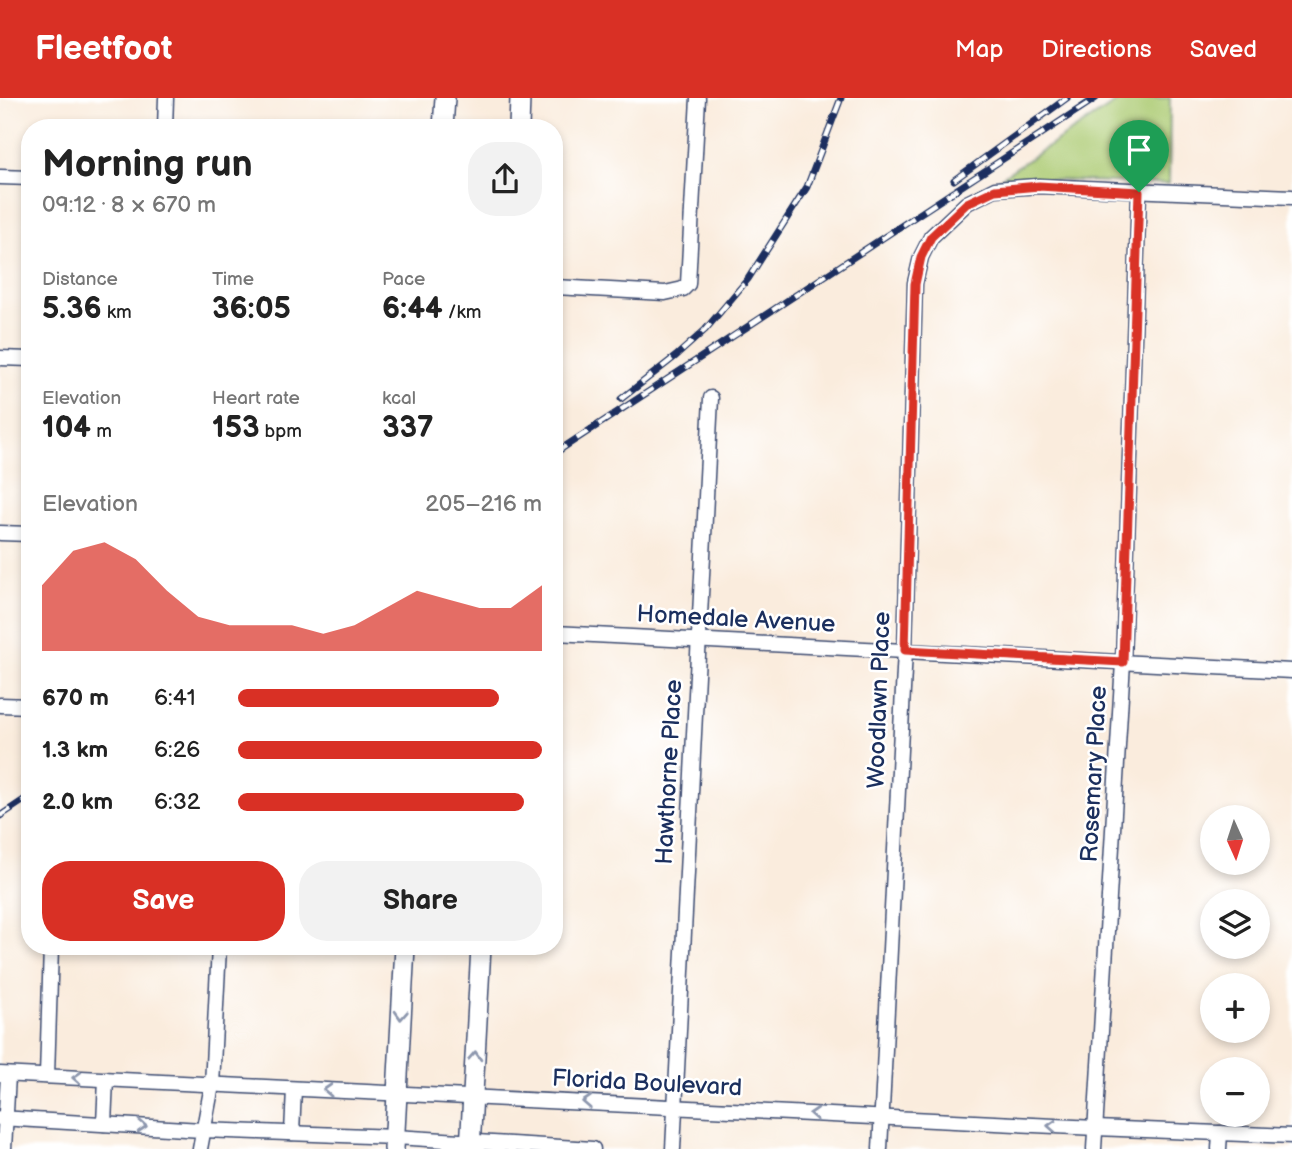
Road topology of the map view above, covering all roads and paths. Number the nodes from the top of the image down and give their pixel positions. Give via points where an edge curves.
1 (166, 98) edge
2 (444, 98) edge
3 (520, 98) edge
4 (698, 98) edge
5 (165, 119) edge
6 (443, 119) edge
7 (519, 119) edge
8 (0, 177) edge
9 (21, 178) edge
10 (1139, 192) junction
11 (1292, 197) edge
12 (563, 288) edge
13 (0, 358) edge
14 (21, 359) edge
15 (711, 398) dead end
16 (0, 533) edge
17 (21, 534) edge
18 (563, 633) edge
19 (699, 639) junction
20 (905, 650) junction
21 (1123, 662) junction
22 (1292, 671) edge
23 (0, 705) edge
24 (21, 706) edge
25 (51, 955) edge
26 (219, 955) edge
27 (405, 955) edge
28 (481, 955) edge
29 (4, 1075) edge
30 (47, 1076) junction
31 (106, 1079) junction
32 (212, 1085) junction
33 (293, 1089) junction
34 (397, 1094) junction
35 (473, 1096) junction
36 (675, 1107) junction
37 (882, 1117) junction
38 (2, 1118) edge
39 (104, 1124) junction
40 (1096, 1128) junction
41 (202, 1130) junction
42 (292, 1133) junction
43 (1220, 1133) junction
44 (1292, 1136) edge
45 (394, 1143) edge
46 (470, 1146) edge
47 (4, 1149) edge
48 (200, 1149) edge
49 (593, 1149) edge
50 (673, 1149) edge
51 (880, 1149) edge
52 (1094, 1149) edge
53 (1219, 1149) edge

1 - 5 street
2 - 6 main road
3 - 7 main road
4 - 12 street via 688,284 665,293
8 - 9 street
10 - 11 street, Woodlawn Place
10 - 20 street, Woodlawn Place via 1039,186 995,190 967,203 931,237 915,284
10 - 21 street, Rosemary Place
13 - 14 street
15 - 19 street, Hawthorne Place
16 - 17 street
18 - 19 street, Homedale Avenue
19 - 20 street, Homedale Avenue
19 - 36 street, Hawthorne Place
20 - 21 street, Homedale Avenue
20 - 37 street, Woodlawn Place
21 - 22 street, Homedale Avenue
21 - 40 street, Rosemary Place
23 - 24 street
25 - 30 street
26 - 32 street
27 -> 34 main road
35 -> 28 main road
29 - 30 street, Florida Boulevard
29 - 38 street
31 -> 30 street, Florida Boulevard
31 - 32 street, Florida Boulevard
31 - 39 street
32 - 33 street, Florida Boulevard
32 - 41 street
34 -> 33 street, Florida Boulevard
33 - 42 street
34 - 35 street, Florida Boulevard
34 - 45 main road
36 -> 35 street, Florida Boulevard
35 - 46 main road
37 -> 36 street, Florida Boulevard
36 - 50 street, Hawthorne Place
40 -> 37 street, Florida Boulevard
37 - 51 street, Woodlawn Place
38 - 39 street
38 - 47 street
39 -> 41 street
40 - 43 street, Florida Boulevard
40 - 52 street, Rosemary Place
41 - 42 street
41 - 48 street
42 - 45 street
43 - 44 street, Florida Boulevard
43 - 53 street
45 - 46 street
46 - 49 street

